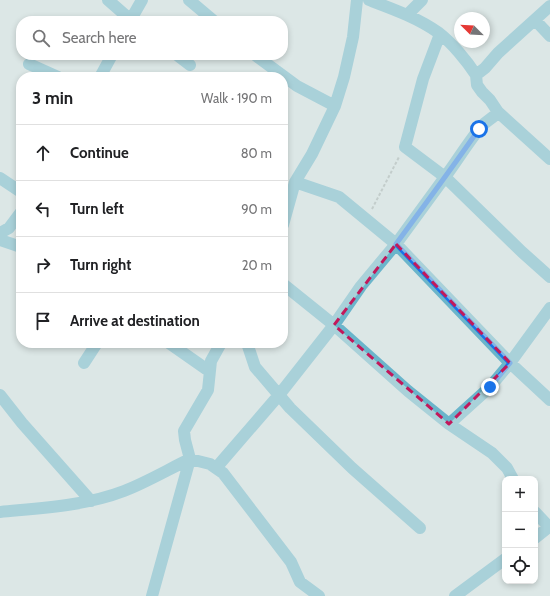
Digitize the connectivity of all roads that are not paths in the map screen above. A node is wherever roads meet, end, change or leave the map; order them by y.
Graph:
1 (108, 0) edge
2 (142, 0) edge
3 (189, 0) edge
4 (357, 0) edge
5 (369, 0) edge
6 (422, 0) edge
7 (550, 6) edge
8 (407, 15) junction
9 (126, 16) edge
10 (134, 16) edge
11 (208, 16) edge
12 (535, 20) junction
13 (440, 34) junction
14 (550, 36) edge
15 (109, 60) edge
16 (184, 60) edge
17 (262, 60) edge
18 (30, 64) dead end
19 (190, 65) dead end
20 (47, 72) edge
21 (103, 72) edge
22 (279, 72) edge
23 (476, 75) junction
24 (288, 79) edge
25 (335, 106) junction
26 (498, 112) junction
27 (550, 159) edge
28 (445, 177) junction
29 (0, 178) edge
30 (295, 182) junction
31 (16, 189) edge
32 (288, 192) edge
33 (16, 219) edge
34 (0, 234) edge
35 (0, 240) edge
36 (396, 244) junction
37 (16, 245) edge
38 (550, 277) edge
39 (288, 288) edge
40 (550, 308) edge
41 (334, 325) junction
42 (94, 348) edge
43 (177, 348) edge
44 (218, 348) edge
45 (249, 348) edge
46 (84, 363) dead end
47 (510, 363) junction
48 (209, 371) junction
49 (0, 395) edge
50 (278, 395) junction
51 (550, 400) edge
52 (449, 424) junction
53 (190, 459) junction
54 (216, 468) junction
55 (511, 476) edge
56 (91, 501) junction
57 (0, 512) edge
58 (538, 515) edge
59 (420, 528) dead end
60 (538, 536) edge
61 (502, 561) edge
62 (152, 596) edge
63 (319, 596) edge
64 (455, 596) edge

1 - 9 street
2 - 10 street
3 - 11 street
4 - 25 street
5 - 8 street
6 - 8 street
7 - 12 street
8 - 13 street
12 - 14 street
12 - 23 street
13 - 23 street
13 - 28 street
15 - 21 street
16 - 19 street
17 - 22 street
18 - 20 street
23 - 26 street
24 - 25 street
25 - 30 street
26 - 27 street
26 - 28 street
28 - 36 street
28 - 38 street
29 - 31 street
30 - 32 street
30 - 36 street
33 - 34 street
35 - 37 street
36 - 41 street
36 - 47 street
39 - 41 street
40 - 47 street
41 - 50 street
41 - 52 street
42 - 46 street
43 - 48 street
44 - 48 street
45 - 50 street
47 - 51 street
47 - 52 street
48 - 53 street
49 - 56 street
50 - 54 street
50 - 59 street
52 - 55 street
53 - 54 street
53 - 56 street
53 - 62 street
54 - 63 street
56 - 57 street
58 - 60 street
61 - 64 street

